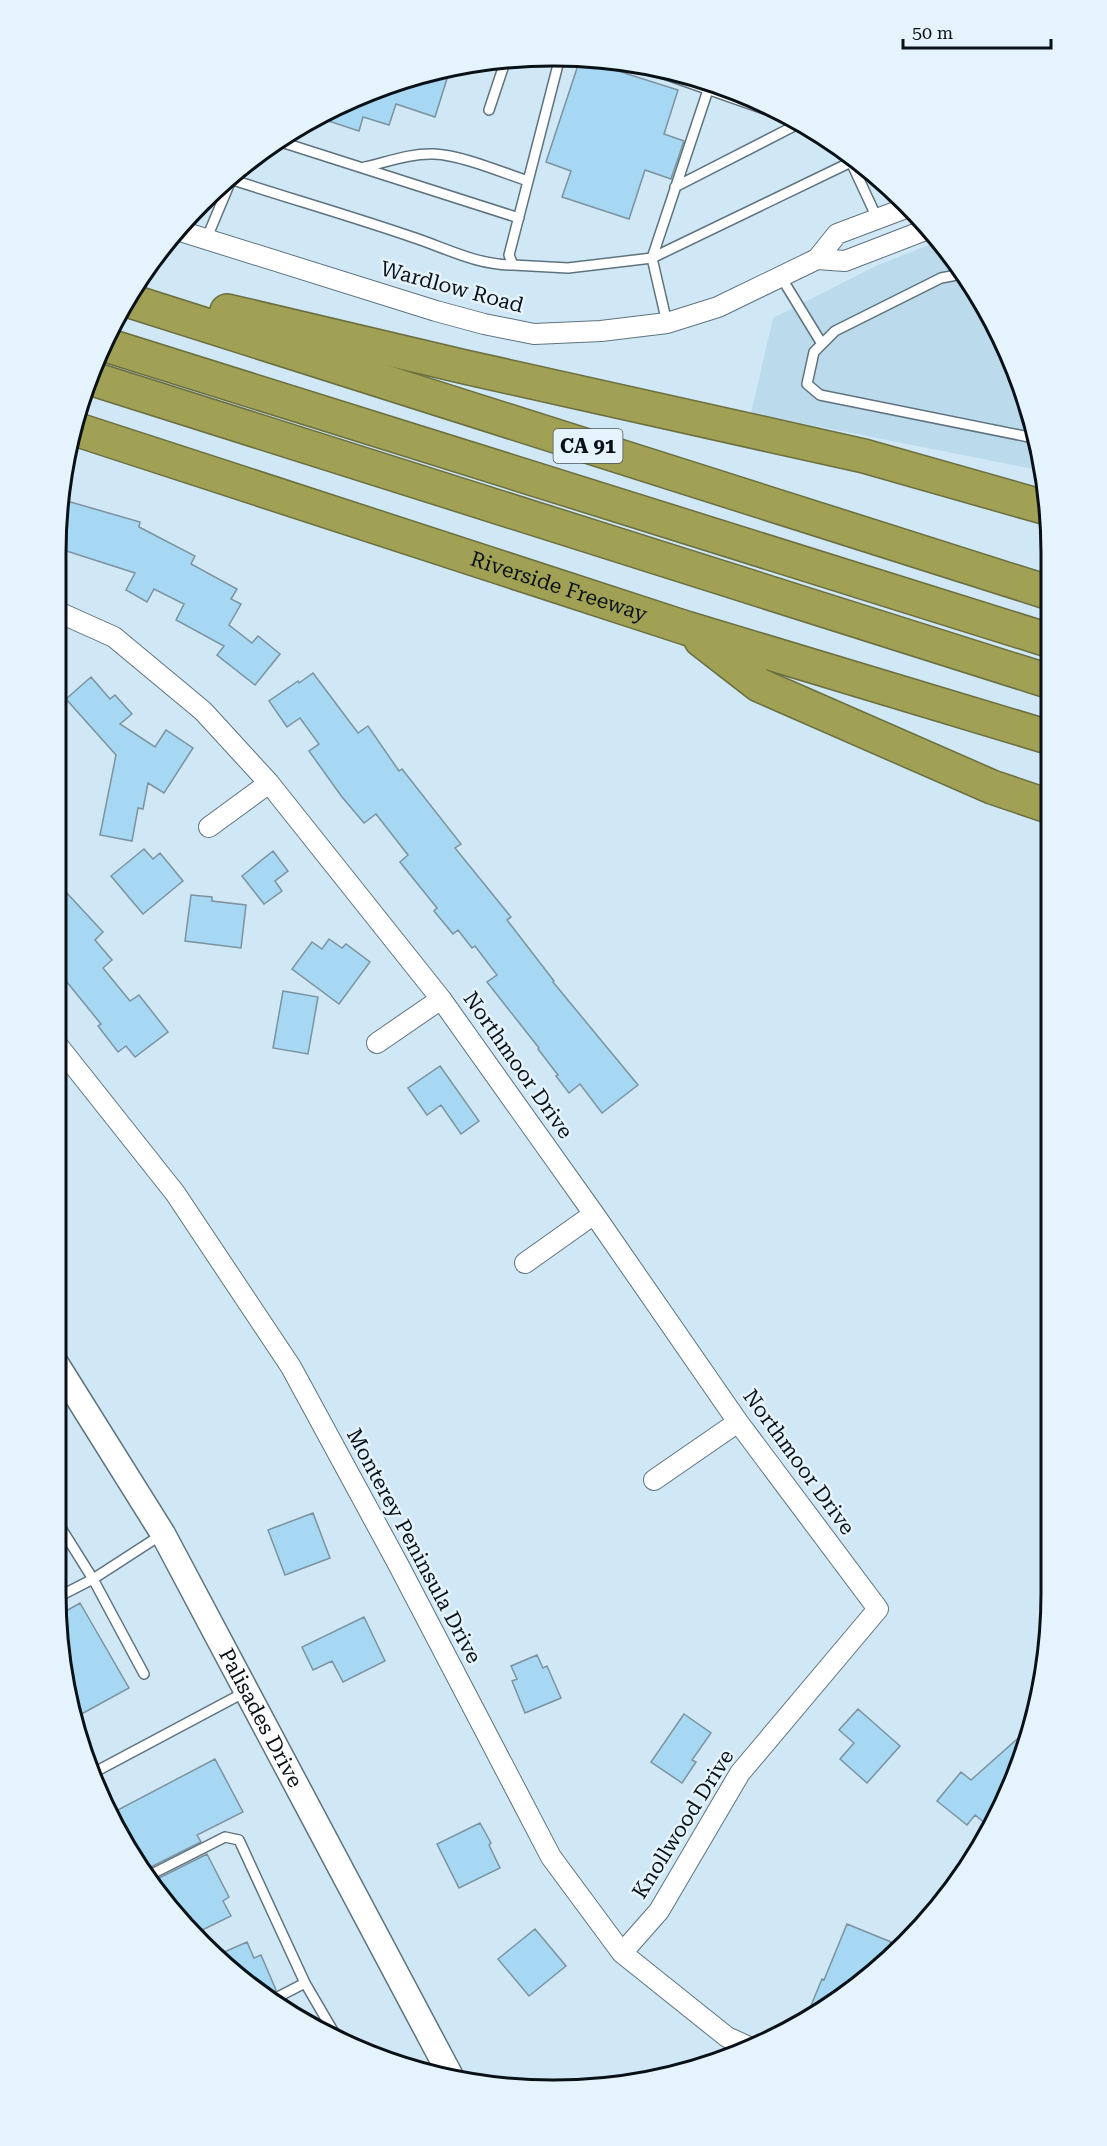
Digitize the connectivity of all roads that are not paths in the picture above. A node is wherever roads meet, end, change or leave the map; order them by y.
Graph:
1 (558, 66) edge
2 (503, 69) edge
3 (708, 91) edge
4 (489, 110) dead end
5 (791, 128) edge
6 (289, 144) edge
7 (842, 161) edge
8 (362, 168) junction
9 (856, 172) edge
10 (241, 180) edge
11 (528, 181) junction
12 (675, 187) junction
13 (224, 195) edge
14 (899, 210) edge
15 (519, 218) junction
16 (877, 218) junction
17 (186, 233) edge
18 (921, 233) edge
19 (206, 240) junction
20 (652, 258) junction
21 (817, 259) junction
22 (513, 265) junction
23 (954, 276) edge
24 (781, 277) junction
25 (143, 291) edge
26 (136, 302) edge
27 (667, 323) junction
28 (822, 344) junction
29 (112, 347) edge
30 (98, 381) edge
31 (82, 431) edge
32 (1026, 436) edge
33 (1038, 506) edge
34 (1041, 590) edge
35 (66, 615) edge
36 (686, 628) junction
37 (1041, 638) edge
38 (1041, 679) edge
39 (1041, 735) edge
40 (269, 783) junction
41 (1041, 804) edge
42 (209, 827) dead end
43 (441, 999) junction
44 (377, 1042) dead end
45 (66, 1056) edge
46 (594, 1214) junction
47 (525, 1263) dead end
48 (66, 1379) edge
49 (738, 1422) junction
50 (654, 1480) dead end
51 (163, 1534) junction
52 (66, 1536) edge
53 (93, 1579) junction
54 (66, 1593) edge
55 (878, 1609) joint
56 (144, 1674) dead end
57 (248, 1690) junction
58 (100, 1770) edge
59 (155, 1872) edge
60 (622, 1953) junction
61 (305, 1983) junction
62 (280, 1996) edge
63 (330, 2026) edge
64 (740, 2043) edge
65 (447, 2068) edge

1 - 11 lane
2 - 4 lane
3 - 12 lane
5 - 12 lane
6 - 8 lane
7 - 20 lane
8 - 11 lane
8 - 15 lane
9 - 16 lane
10 - 22 lane
11 - 15 lane
12 - 20 lane
13 - 19 lane
14 - 16 street, Wardlow Road
15 - 22 lane
16 - 21 street, Wardlow Road
17 - 19 street, Wardlow Road
18 - 21 street, Wardlow Road
19 - 27 street, Wardlow Road
20 - 22 lane
20 - 27 lane
21 - 24 street, Wardlow Road
23 - 28 lane
24 - 27 street, Wardlow Road
24 - 28 lane
25 - 33 highway
26 - 34 highway, CA 91
28 - 32 lane
29 - 37 highway
30 - 38 highway
31 - 36 highway, Riverside Freeway
35 - 40 street, Northmoor Drive
36 - 39 highway, Riverside Freeway
36 - 41 highway
40 - 42 street
40 - 43 street, Northmoor Drive
43 - 44 street
43 - 46 street, Northmoor Drive
45 - 60 street, Monterey Peninsula Drive
46 - 47 street
46 - 49 street, Northmoor Drive
48 - 51 street, Palisades Drive
49 - 50 street
49 - 55 street, Northmoor Drive
51 - 53 lane
51 - 57 street, Palisades Drive
52 - 53 lane
53 - 54 lane
53 - 56 lane
55 - 60 street, Knollwood Drive
57 - 58 lane
57 - 65 street, Palisades Drive
59 - 61 lane
60 - 64 street, Monterey Peninsula Drive
61 - 62 lane
61 - 63 lane

